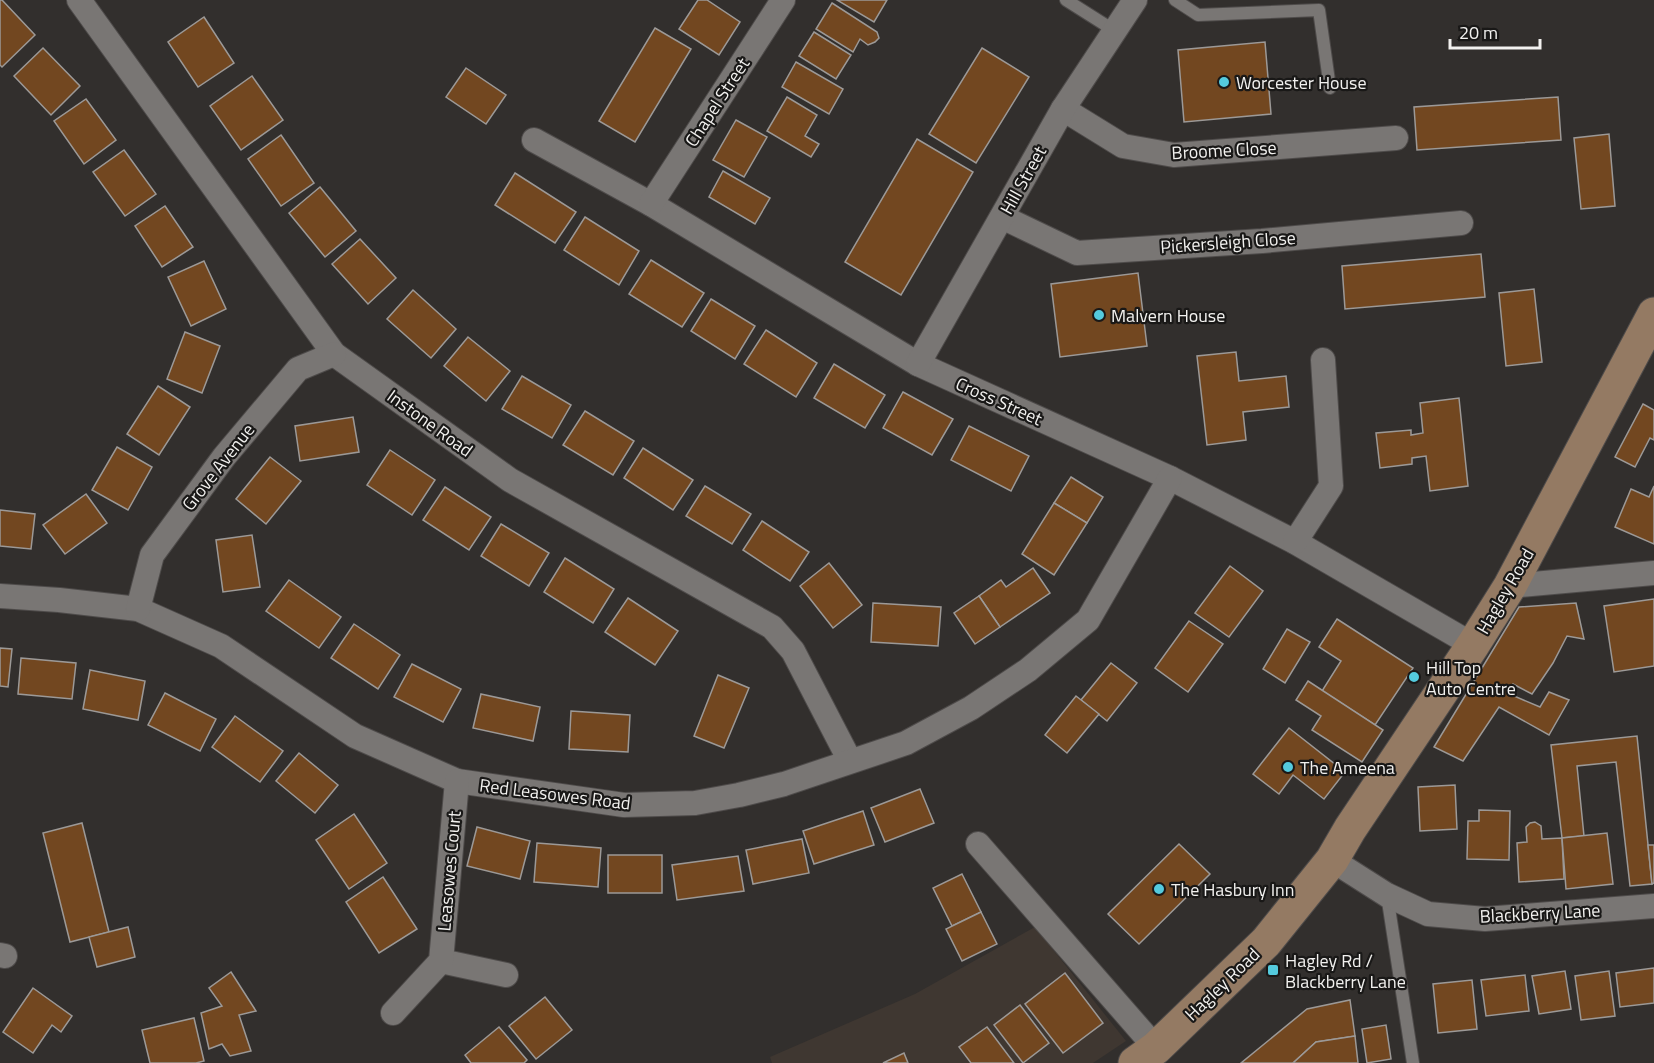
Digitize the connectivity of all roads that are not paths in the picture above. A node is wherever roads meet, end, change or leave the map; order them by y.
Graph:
1 (79, 0) edge
2 (783, 0) edge
3 (1066, 0) edge
4 (1135, 0) edge
5 (1175, 0) edge
6 (1115, 31) junction
7 (1330, 88) dead end
8 (1063, 109) junction
9 (1396, 138) dead end
10 (534, 140) dead end
11 (651, 204) junction
12 (1002, 217) junction
13 (1461, 223) dead end
14 (1654, 314) edge
15 (334, 354) junction
16 (1323, 360) dead end
17 (918, 364) junction
18 (1170, 478) junction
19 (1295, 542) junction
20 (1654, 573) edge
21 (1510, 586) junction
22 (0, 596) edge
23 (138, 609) junction
24 (1473, 645) junction
25 (850, 761) junction
26 (457, 781) junction
27 (978, 844) dead end
28 (1332, 860) junction
29 (1387, 895) junction
30 (1654, 906) edge
31 (441, 961) junction
32 (506, 975) dead end
33 (393, 1013) dead end
34 (1146, 1055) edge
35 (1413, 1063) edge

1 - 15 street, Instone Road
2 - 11 street, Chapel Street
3 - 6 lane
4 - 6 street, Hill Street
5 - 7 lane
6 - 8 street, Hill Street
8 - 9 street, Broome Close
8 - 12 street, Hill Street
10 - 11 street, Cross Street
11 - 17 street, Cross Street
12 - 13 street, Pickersleigh Close
12 - 17 street, Hill Street
14 - 21 main road, Hagley Road
15 - 23 street, Grove Avenue
15 - 25 street, Instone Road
16 - 19 street
17 - 18 street, Cross Street
18 - 19 street, Cross Street
18 - 25 street, Red Leasowes Road
19 - 24 street, Cross Street
20 - 21 street
21 - 24 main road, Hagley Road
22 - 23 street, Red Leasowes Road
23 - 26 street, Red Leasowes Road
24 - 28 main road, Hagley Road
25 - 26 street, Red Leasowes Road
26 - 31 street, Leasowes Court
27 - 34 street
28 - 29 street, Blackberry Lane
28 - 34 main road, Hagley Road
29 - 30 street, Blackberry Lane
29 - 35 lane
31 - 32 street
31 - 33 street

